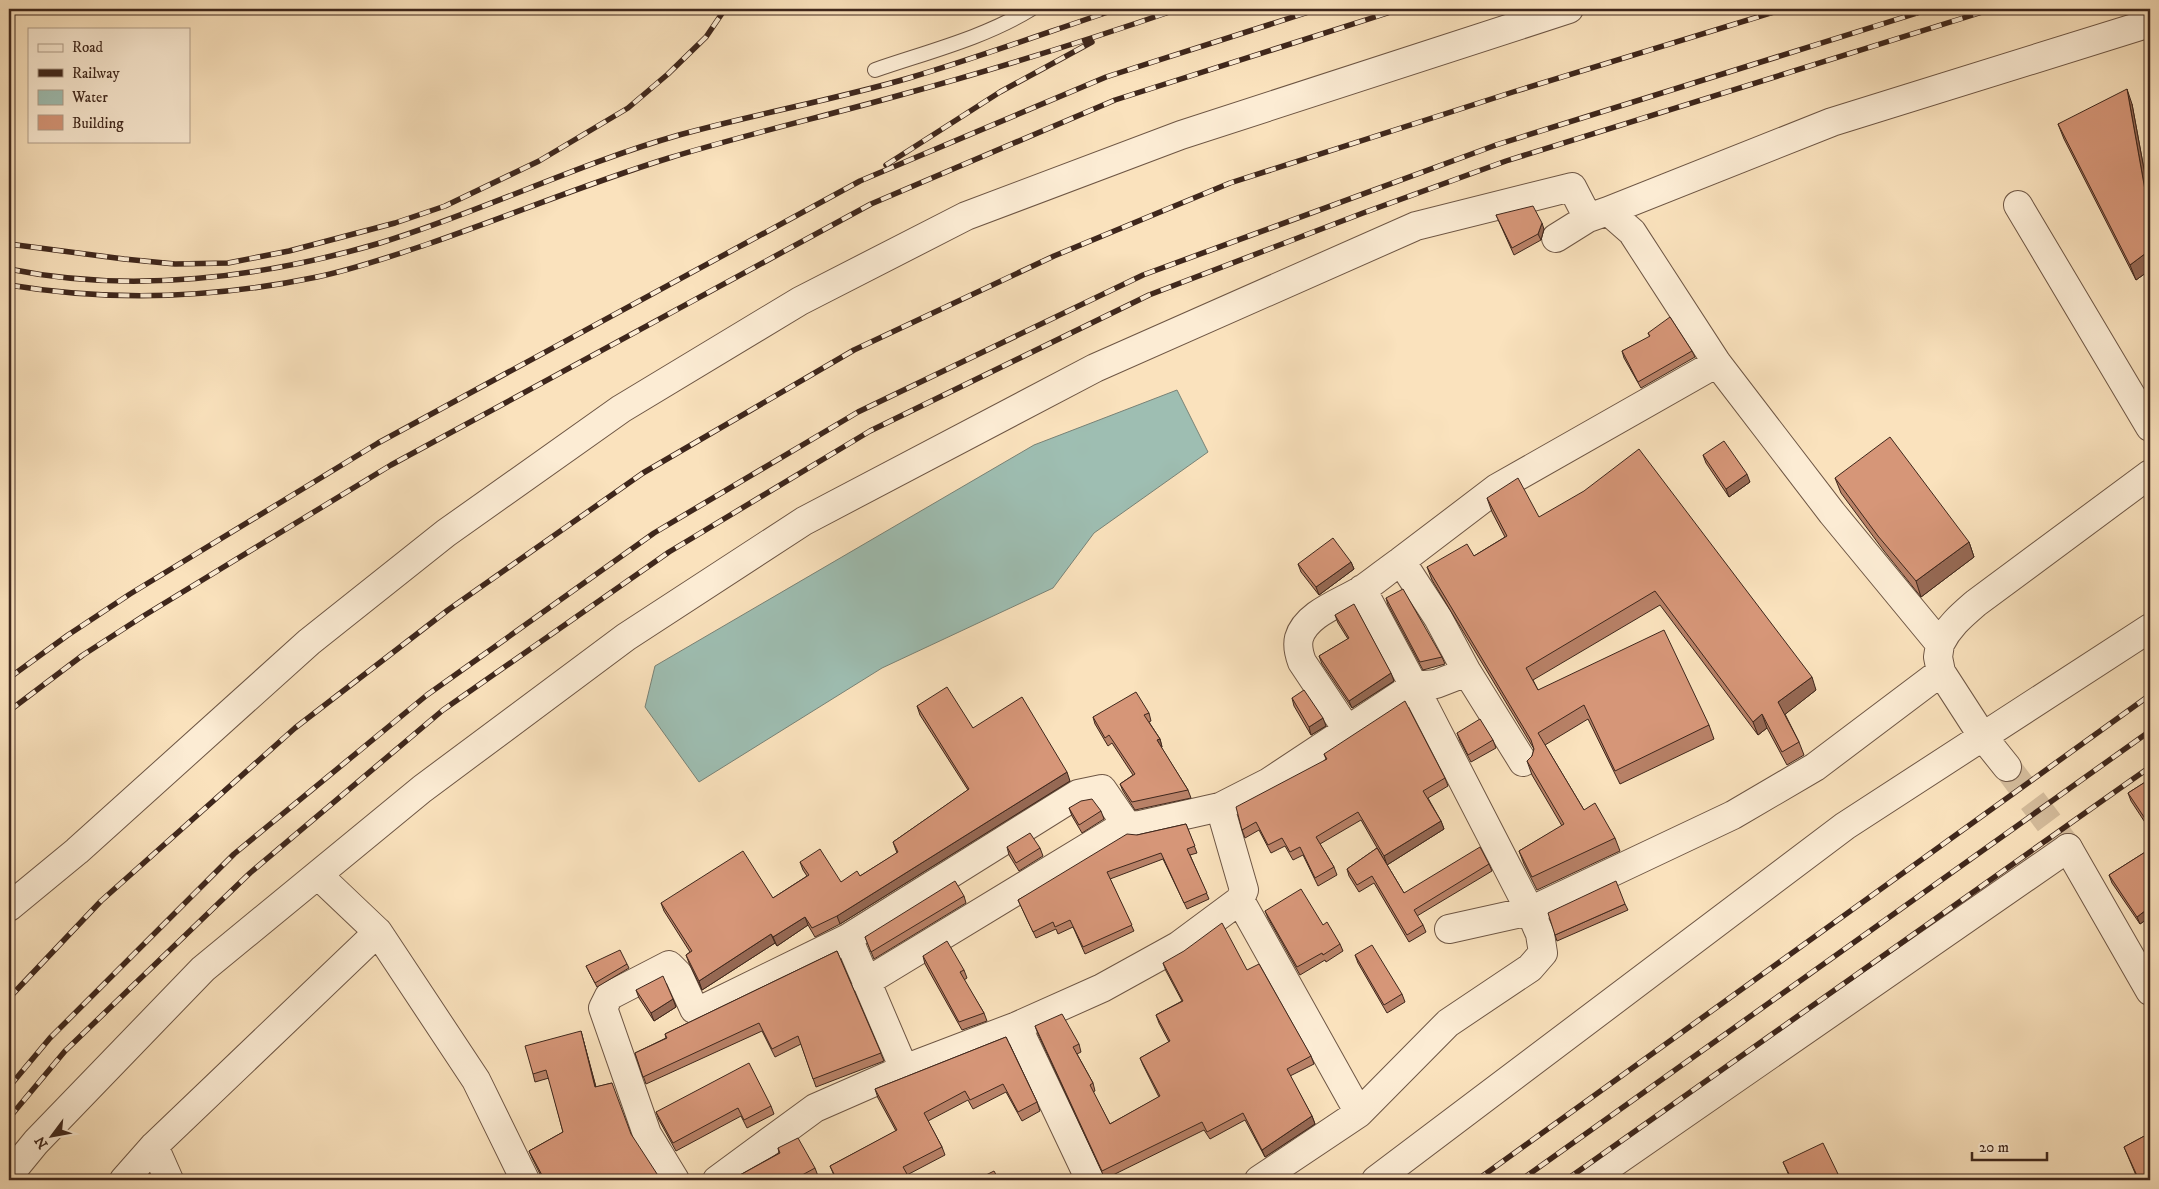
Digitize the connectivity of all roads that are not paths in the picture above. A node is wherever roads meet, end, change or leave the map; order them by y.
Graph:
1 (1031, 9) edge
2 (1569, 9) edge
3 (2150, 23) edge
4 (875, 70) dead end
5 (2018, 205) dead end
6 (1598, 214) junction
7 (1556, 238) dead end
8 (1717, 362) junction
9 (2150, 427) edge
10 (2150, 474) edge
11 (1401, 561) junction
12 (1362, 589) junction
13 (2150, 628) edge
14 (1940, 644) junction
15 (1468, 672) junction
16 (1941, 672) junction
17 (1414, 686) junction
18 (1346, 728) junction
19 (1983, 738) junction
20 (1523, 762) dead end
21 (2006, 767) tunnel mouth
22 (1220, 807) junction
23 (1126, 824) junction
24 (318, 875) junction
25 (1240, 900) junction
26 (9, 907) edge
27 (1530, 911) junction
28 (1448, 929) dead end
29 (378, 932) junction
30 (848, 938) junction
31 (2143, 960) edge
32 (866, 982) junction
33 (2150, 991) edge
34 (1017, 1026) junction
35 (904, 1069) junction
36 (1359, 1113) junction
37 (154, 1146) junction
38 (9, 1175) edge
39 (124, 1180) edge
40 (169, 1180) edge
41 (525, 1180) edge
42 (675, 1180) edge
43 (717, 1180) edge
44 (1090, 1180) edge
45 (1260, 1180) edge
46 (1376, 1180) edge
47 (1589, 1180) edge

1 - 4 lane
2 - 26 street
3 - 6 street
5 - 9 street
6 - 7 street
6 - 8 street
6 - 24 street
8 - 11 street
8 - 14 street
10 - 14 street
11 - 12 street
11 - 15 street
12 - 17 street
12 - 18 street
13 - 19 street
14 - 16 street
15 - 17 street
15 - 20 street
16 - 19 street
16 - 27 street
17 - 18 street
17 - 27 street
18 - 22 street
19 - 21 street
19 - 46 street
22 - 23 street
22 - 25 street
23 - 30 street
23 - 32 street
24 - 29 street
24 - 38 street
25 - 34 street
25 - 36 street
27 - 28 street
27 - 36 street
29 - 37 street
29 - 41 street
30 - 32 street
30 - 42 street
31 - 33 street
31 - 47 street
32 - 35 street
34 - 35 street
34 - 44 street
35 - 43 street
36 - 45 street
37 - 39 street
37 - 40 street

